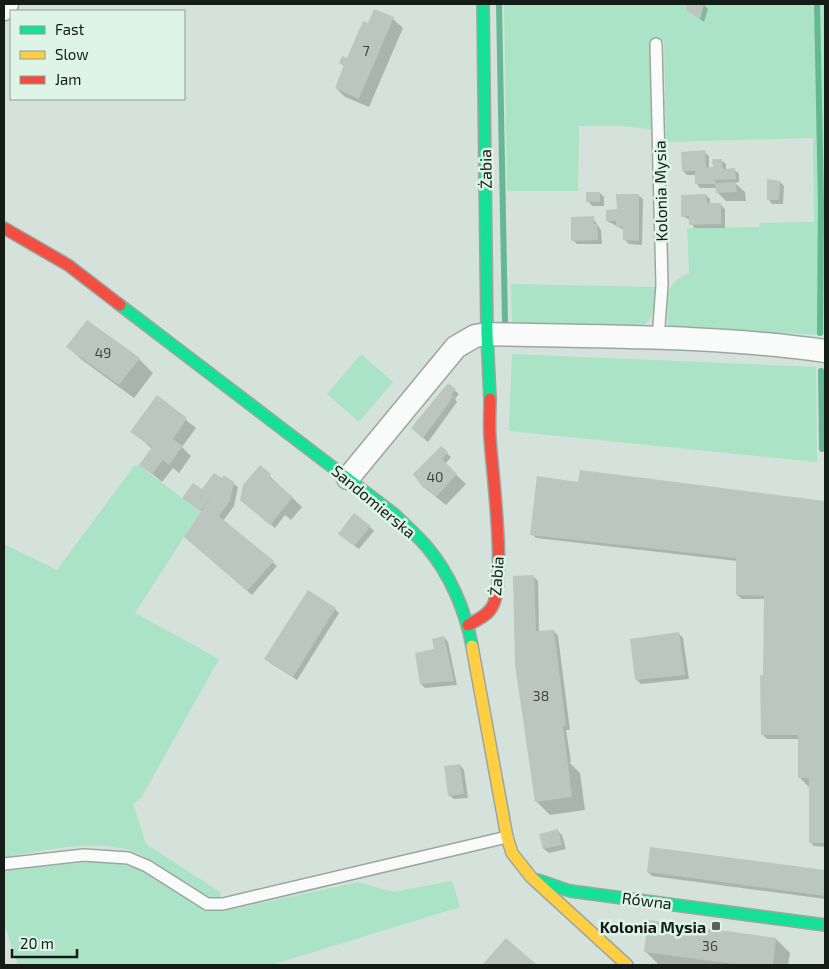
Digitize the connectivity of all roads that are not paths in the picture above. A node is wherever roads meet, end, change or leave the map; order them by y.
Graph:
1 (6, 4) edge
2 (483, 4) edge
3 (4, 9) edge
4 (656, 44) dead end
5 (4, 228) edge
6 (487, 334) junction
7 (658, 339) junction
8 (825, 351) edge
9 (348, 478) junction
10 (468, 625) junction
11 (507, 837) junction
12 (4, 864) edge
13 (531, 877) junction
14 (825, 925) edge
15 (626, 965) edge

1 - 3 street
2 - 6 street, Żabia
4 - 7 lane, Kolonia Mysia
5 - 9 street, Sandomierska
6 - 7 street
6 - 9 street
6 - 10 street, Żabia
7 - 8 street
9 - 10 street, Sandomierska
10 - 11 street, Sandomierska
11 - 12 lane
11 - 13 street, Sandomierska
13 - 14 street, Równa
13 - 15 street, Sandomierska

